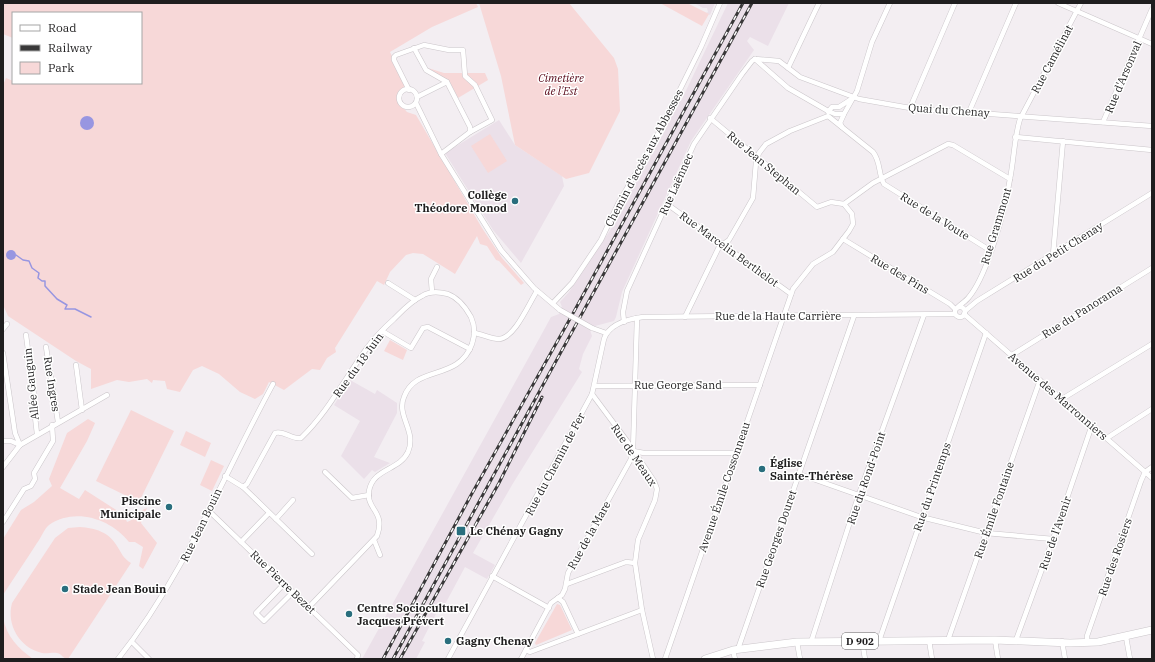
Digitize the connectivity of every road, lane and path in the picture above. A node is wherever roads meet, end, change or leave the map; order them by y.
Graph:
1 (720, 3) edge
2 (819, 3) edge
3 (890, 3) edge
4 (955, 3) edge
5 (1016, 3) edge
6 (1058, 3) edge
7 (1081, 3) edge
8 (1152, 9) edge
9 (1077, 11) junction
10 (1139, 38) junction
11 (1152, 44) edge
12 (414, 48) junction
13 (755, 59) junction
14 (788, 68) junction
15 (447, 82) junction
16 (409, 90) junction
17 (417, 97) junction
18 (854, 97) junction
19 (416, 103) junction
20 (910, 108) junction
21 (828, 111) junction
22 (969, 112) junction
23 (844, 114) junction
24 (1022, 115) junction
25 (826, 117) junction
26 (710, 118) junction
27 (1103, 122) junction
28 (1152, 126) edge
29 (842, 127) junction
30 (470, 132) junction
31 (1015, 137) junction
32 (1063, 142) junction
33 (1152, 150) edge
34 (441, 154) junction
35 (757, 157) junction
36 (881, 179) junction
37 (1010, 179) junction
38 (1152, 193) edge
39 (667, 204) junction
40 (844, 204) junction
41 (843, 239) junction
42 (722, 244) junction
43 (991, 251) junction
44 (1053, 255) junction
45 (437, 267) dead end
46 (1152, 268) edge
47 (388, 283) dead end
48 (537, 291) junction
49 (432, 292) junction
50 (791, 294) junction
51 (970, 296) junction
52 (415, 300) junction
53 (976, 302) junction
54 (552, 303) junction
55 (956, 310) junction
56 (964, 313) junction
57 (924, 315) junction
58 (783, 316) junction
59 (854, 316) junction
60 (685, 317) junction
61 (637, 318) junction
62 (624, 322) junction
63 (7, 324) dead end
64 (3, 329) edge
65 (382, 331) junction
66 (474, 333) junction
67 (606, 333) junction
68 (986, 333) junction
69 (26, 335) dead end
70 (1152, 344) edge
71 (46, 347) dead end
72 (470, 349) junction
73 (3, 353) edge
74 (1012, 355) junction
75 (76, 365) dead end
76 (1040, 380) junction
77 (273, 384) dead end
78 (760, 385) junction
79 (595, 386) junction
80 (635, 386) junction
81 (592, 394) junction
82 (107, 395) dead end
83 (1062, 399) junction
84 (1152, 409) edge
85 (82, 410) junction
86 (58, 422) junction
87 (52, 425) junction
88 (1092, 425) junction
89 (37, 434) junction
90 (1107, 438) junction
91 (3, 441) edge
92 (20, 445) junction
93 (633, 451) junction
94 (736, 453) junction
95 (3, 467) edge
96 (1152, 467) edge
97 (325, 472) dead end
98 (1145, 472) junction
99 (799, 474) junction
100 (225, 476) junction
101 (1152, 478) edge
102 (243, 487) junction
103 (859, 494) junction
104 (369, 495) junction
105 (293, 500) dead end
106 (208, 510) junction
107 (269, 513) junction
108 (921, 517) junction
109 (276, 519) junction
110 (3, 522) edge
111 (986, 533) junction
112 (1054, 539) junction
113 (374, 540) junction
114 (241, 542) junction
115 (312, 554) dead end
116 (380, 555) dead end
117 (634, 563) junction
118 (493, 577) junction
119 (284, 584) junction
120 (567, 584) junction
121 (293, 592) junction
122 (558, 598) junction
123 (309, 607) junction
124 (549, 608) junction
125 (642, 610) junction
126 (1152, 630) edge
127 (578, 634) junction
128 (1126, 637) junction
129 (929, 640) junction
130 (948, 640) junction
131 (995, 640) junction
132 (1016, 640) junction
133 (862, 641) junction
134 (879, 641) junction
135 (1062, 641) junction
136 (1087, 641) junction
137 (132, 642) junction
138 (796, 642) junction
139 (811, 642) junction
140 (736, 649) junction
141 (526, 650) junction
142 (357, 657) edge
143 (118, 659) edge
144 (149, 659) edge
145 (448, 659) edge
146 (521, 659) edge
147 (653, 659) edge
148 (665, 659) edge
149 (705, 659) edge
150 (735, 659) edge
151 (800, 659) edge
152 (865, 659) edge
153 (932, 659) edge
154 (998, 659) edge
155 (1065, 659) edge
156 (1130, 659) edge

1 - 54 street, Chemin d'accès aux Abbesses
2 - 14 street
3 - 18 street
4 - 20 street
5 - 22 street
6 - 9 street
7 - 9 street, Rue Camélinat
8 - 10 street, Rue d'Arsonval
9 - 10 street
9 - 24 street, Rue Camélinat
10 - 11 street
10 - 27 street, Rue d'Arsonval
12 - 15 street
12 - 16 street
12 - 30 street
13 - 14 street, Quai du Chenay
13 - 21 street
13 - 26 street, Rue Laënnec
14 - 18 street, Quai du Chenay
15 - 17 street
15 - 30 street
16 - 17 street
16 - 19 street
17 - 19 street
18 - 20 street, Quai du Chenay
18 - 21 street
18 - 23 street
19 - 34 street
20 - 22 street, Quai du Chenay
21 - 23 street
21 - 25 street
22 - 24 street, Quai du Chenay
23 - 29 street
24 - 27 street, Quai du Chenay
24 - 31 street, Rue Grammont
25 - 29 street
25 - 35 street
26 - 35 street, Rue Jean Stephan
26 - 39 street, Rue Laënnec
27 - 28 street, Quai du Chenay
29 - 36 street
30 - 34 street
31 - 32 street
31 - 37 street, Rue Grammont
32 - 33 street
32 - 44 street
34 - 48 street
35 - 40 street, Rue Jean Stephan
35 - 42 street
36 - 37 street
36 - 40 street
36 - 43 street, Rue de la Voute
37 - 43 street, Rue Grammont
38 - 44 street, Rue du Petit Chenay
39 - 42 street, Rue Marcelin Berthelot
39 - 62 street, Rue Laënnec
40 - 41 street, Avenue Émile Cossonneau
41 - 50 street, Avenue Émile Cossonneau
41 - 55 street, Rue des Pins
42 - 50 street, Rue Marcelin Berthelot
42 - 60 street
43 - 51 street, Rue Grammont
44 - 53 street, Rue du Petit Chenay
45 - 49 street
46 - 74 street, Rue du Panorama
47 - 52 street
48 - 54 street
48 - 66 street
49 - 52 street, Rue du 18 Juin
49 - 66 street
50 - 58 street, Avenue Émile Cossonneau
51 - 53 street
51 - 55 street, Rue Grammont
52 - 65 street, Rue du 18 Juin
53 - 56 street, Rue du Petit Chenay
54 - 67 street, bridge
55 - 56 street, Rue des Pins
55 - 56 street, Rue de la Haute Carrière
55 - 57 street, Rue de la Haute Carrière
56 - 68 street, Avenue des Marronniers
57 - 59 street, Rue de la Haute Carrière
57 - 103 street, Rue du Rond-Point
58 - 59 street, Rue de la Haute Carrière
58 - 60 street, Rue de la Haute Carrière
58 - 78 street, Avenue Émile Cossonneau
59 - 99 street, Rue Georges Douret
60 - 61 street, Rue de la Haute Carrière
61 - 62 street, Rue de la Haute Carrière
61 - 80 street
62 - 67 street, Rue de la Haute Carrière
63 - 64 street
65 - 72 street
65 - 102 street, Rue du 18 Juin
66 - 72 street
67 - 79 street
68 - 74 street, Avenue des Marronniers
68 - 108 street, Rue du Printemps
69 - 89 street, Allée Gauguin
70 - 83 street
71 - 86 street, Rue Ingres
72 - 104 street
73 - 92 street
74 - 76 street, Avenue des Marronniers
75 - 85 street
76 - 83 street, Avenue des Marronniers
76 - 111 street, Rue Émile Fontaine
77 - 100 street, Rue Jean Bouin
78 - 80 street, Rue George Sand
78 - 94 street, Avenue Émile Cossonneau
79 - 80 street, Rue George Sand
79 - 81 street
80 - 93 street
81 - 93 street, Rue de Meaux
81 - 118 street, Rue du Chemin de Fer
82 - 85 street
83 - 88 street, Avenue des Marronniers
84 - 90 street
85 - 86 street
86 - 87 street
87 - 89 street
87 - 110 street
88 - 90 street, Avenue des Marronniers
88 - 112 street, Rue de l'Avenir
89 - 92 street
90 - 98 street, Avenue des Marronniers
91 - 92 street
92 - 95 street
93 - 94 street
93 - 117 street, Rue de Meaux
93 - 120 street, Rue de la Mare
94 - 148 street, Avenue Émile Cossonneau
96 - 98 street
97 - 104 street
98 - 101 street, Avenue des Marronniers
98 - 136 street, Rue des Rosiers
99 - 103 street
99 - 140 street, Rue Georges Douret
100 - 102 street
100 - 106 street, Rue Jean Bouin
102 - 107 street
103 - 108 street
103 - 139 street, Rue du Rond-Point
104 - 113 street
105 - 109 street
106 - 114 street, Rue Pierre Bezet
106 - 137 street, Rue Jean Bouin
107 - 109 street
107 - 114 street
108 - 111 street
108 - 134 street, Rue du Printemps
109 - 115 street
111 - 112 street
111 - 130 street, Rue Émile Fontaine
112 - 132 street, Rue de l'Avenir
113 - 116 street
113 - 123 street
114 - 119 street, Rue Pierre Bezet
117 - 120 street
117 - 125 street, Rue de Meaux
118 - 124 street
118 - 145 street, Rue du Chemin de Fer
119 - 121 street, Rue Pierre Bezet
119 - 121 street
120 - 122 street, Rue de la Mare
121 - 123 street, Rue Pierre Bezet
122 - 124 street, Rue de la Mare
122 - 127 street
123 - 142 street, Rue Pierre Bezet
124 - 141 street, Rue de la Mare
125 - 127 street
125 - 147 street, Rue de Meaux
126 - 128 main road, D 902
127 - 141 street
128 - 136 main road, D 902
128 - 156 street
129 - 130 main road, D 902
129 - 134 main road, D 902
129 - 153 street
130 - 131 main road, D 902
131 - 132 main road, D 902
131 - 154 street
132 - 135 main road, D 902
133 - 134 main road, D 902
133 - 139 main road, D 902
133 - 152 street
135 - 136 main road, D 902
135 - 155 street
137 - 143 street, Rue Jean Bouin
137 - 144 street
138 - 139 main road, D 902
138 - 140 main road, D 902
138 - 151 street
140 - 149 main road, D 902
140 - 150 street
141 - 146 street, Rue de la Mare

